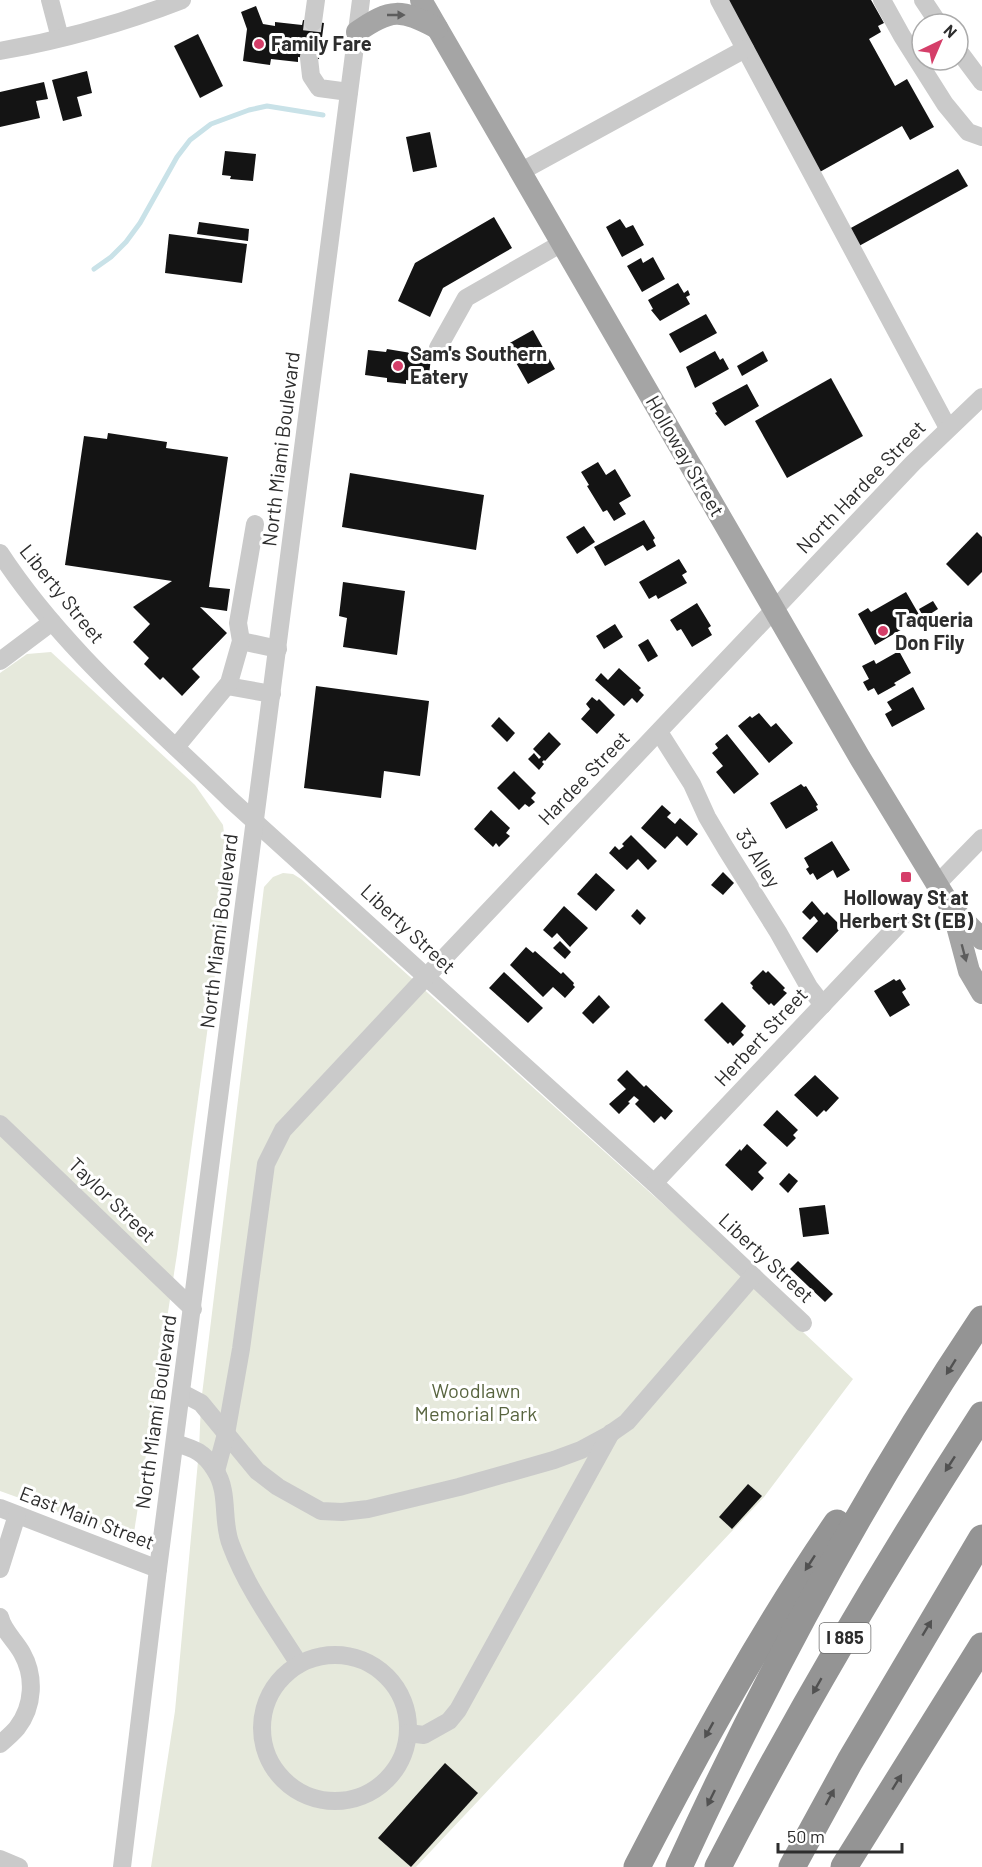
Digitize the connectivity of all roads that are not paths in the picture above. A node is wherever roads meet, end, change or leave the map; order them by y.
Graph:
1 (50, 0) edge
2 (183, 0) edge
3 (316, 0) edge
4 (361, 0) edge
5 (718, 0) edge
6 (882, 0) edge
7 (428, 2) edge
8 (314, 21) tunnel mouth
9 (437, 28) junction
10 (357, 32) junction
11 (60, 38) junction
12 (745, 49) junction
13 (0, 51) edge
14 (309, 58) tunnel mouth
15 (970, 66) edge
16 (982, 82) edge
17 (349, 92) junction
18 (982, 137) edge
19 (520, 172) junction
20 (562, 243) junction
21 (438, 348) dead end
22 (982, 396) edge
23 (948, 428) junction
24 (255, 524) dead end
25 (0, 553) edge
26 (774, 610) junction
27 (52, 622) junction
28 (241, 641) junction
29 (278, 650) junction
30 (0, 661) edge
31 (227, 686) junction
32 (272, 694) junction
33 (660, 732) junction
34 (176, 747) junction
35 (255, 821) junction
36 (982, 838) edge
37 (937, 884) junction
38 (952, 909) junction
39 (901, 922) dead end
40 (982, 939) edge
41 (426, 977) junction
42 (982, 993) edge
43 (823, 1005) junction
44 (0, 1124) edge
45 (654, 1183) junction
46 (753, 1276) junction
47 (193, 1309) junction
48 (982, 1319) edge
49 (803, 1323) dead end
50 (182, 1393) junction
51 (920, 1415) junction
52 (982, 1415) edge
53 (612, 1433) junction
54 (226, 1434) junction
55 (175, 1443) junction
56 (216, 1471) junction
57 (8, 1511) edge
58 (982, 1538) edge
59 (0, 1569) edge
60 (158, 1569) junction
61 (0, 1617) edge
62 (982, 1646) edge
63 (299, 1664) junction
64 (408, 1733) junction
65 (0, 1744) edge
66 (0, 1859) edge
67 (19, 1867) edge
68 (122, 1867) edge
69 (637, 1867) edge
70 (679, 1867) edge
71 (718, 1867) edge
72 (792, 1867) edge
73 (844, 1867) edge

1 - 11 street
2 - 11 street
3 - 8 street
4 - 10 street, North Miami Boulevard
5 - 12 street
6 - 18 street
7 - 9 main road, Holloway Street
10 -> 9 main road
9 - 19 main road, Holloway Street
10 - 17 street, North Miami Boulevard
11 - 13 street
12 - 19 street
12 - 23 street
14 - 17 street
15 - 16 street
17 - 29 street, North Miami Boulevard
19 - 20 main road, Holloway Street
20 - 21 street
20 - 26 main road, Holloway Street
22 - 23 street, North Hardee Street
23 - 26 street, North Hardee Street
24 - 28 street
25 - 27 street, Liberty Street
26 - 33 street, Hardee Street
26 - 37 main road, Holloway Street
27 - 30 street
27 - 34 street, Liberty Street
28 - 29 street
28 - 31 street
29 - 32 street, North Miami Boulevard
31 - 32 street
31 - 34 street
32 - 35 street, North Miami Boulevard
33 - 41 street, Hardee Street
33 - 43 street, 33 Alley
34 - 35 street, Liberty Street
35 - 41 street, Liberty Street
35 - 47 street, North Miami Boulevard
36 - 37 street
37 - 38 main road, Holloway Street
38 - 40 main road, Holloway Street
38 -> 42 main road, Holloway Street
39 - 43 street, Herbert Street
41 - 45 street, Liberty Street
41 - 54 street, Hardee Street
43 - 45 street, Herbert Street
44 - 47 street, Taylor Street
45 - 46 street, Liberty Street
46 - 49 street, Liberty Street
46 - 53 street
47 - 50 street, North Miami Boulevard
48 -> 51 highway
50 - 54 street
50 - 55 street, North Miami Boulevard
51 -> 69 highway
51 -> 70 highway
52 -> 71 highway, I 885
53 - 54 street
53 - 64 street
54 - 56 street, Hardee Street
55 - 56 street
55 - 60 street, North Miami Boulevard
56 - 63 street
57 - 59 street
57 - 60 street, East Main Street
72 -> 58 highway
60 - 68 street, North Miami Boulevard
61 - 65 street
73 -> 62 highway
63 - 64 street
63 - 64 street
66 - 67 street

